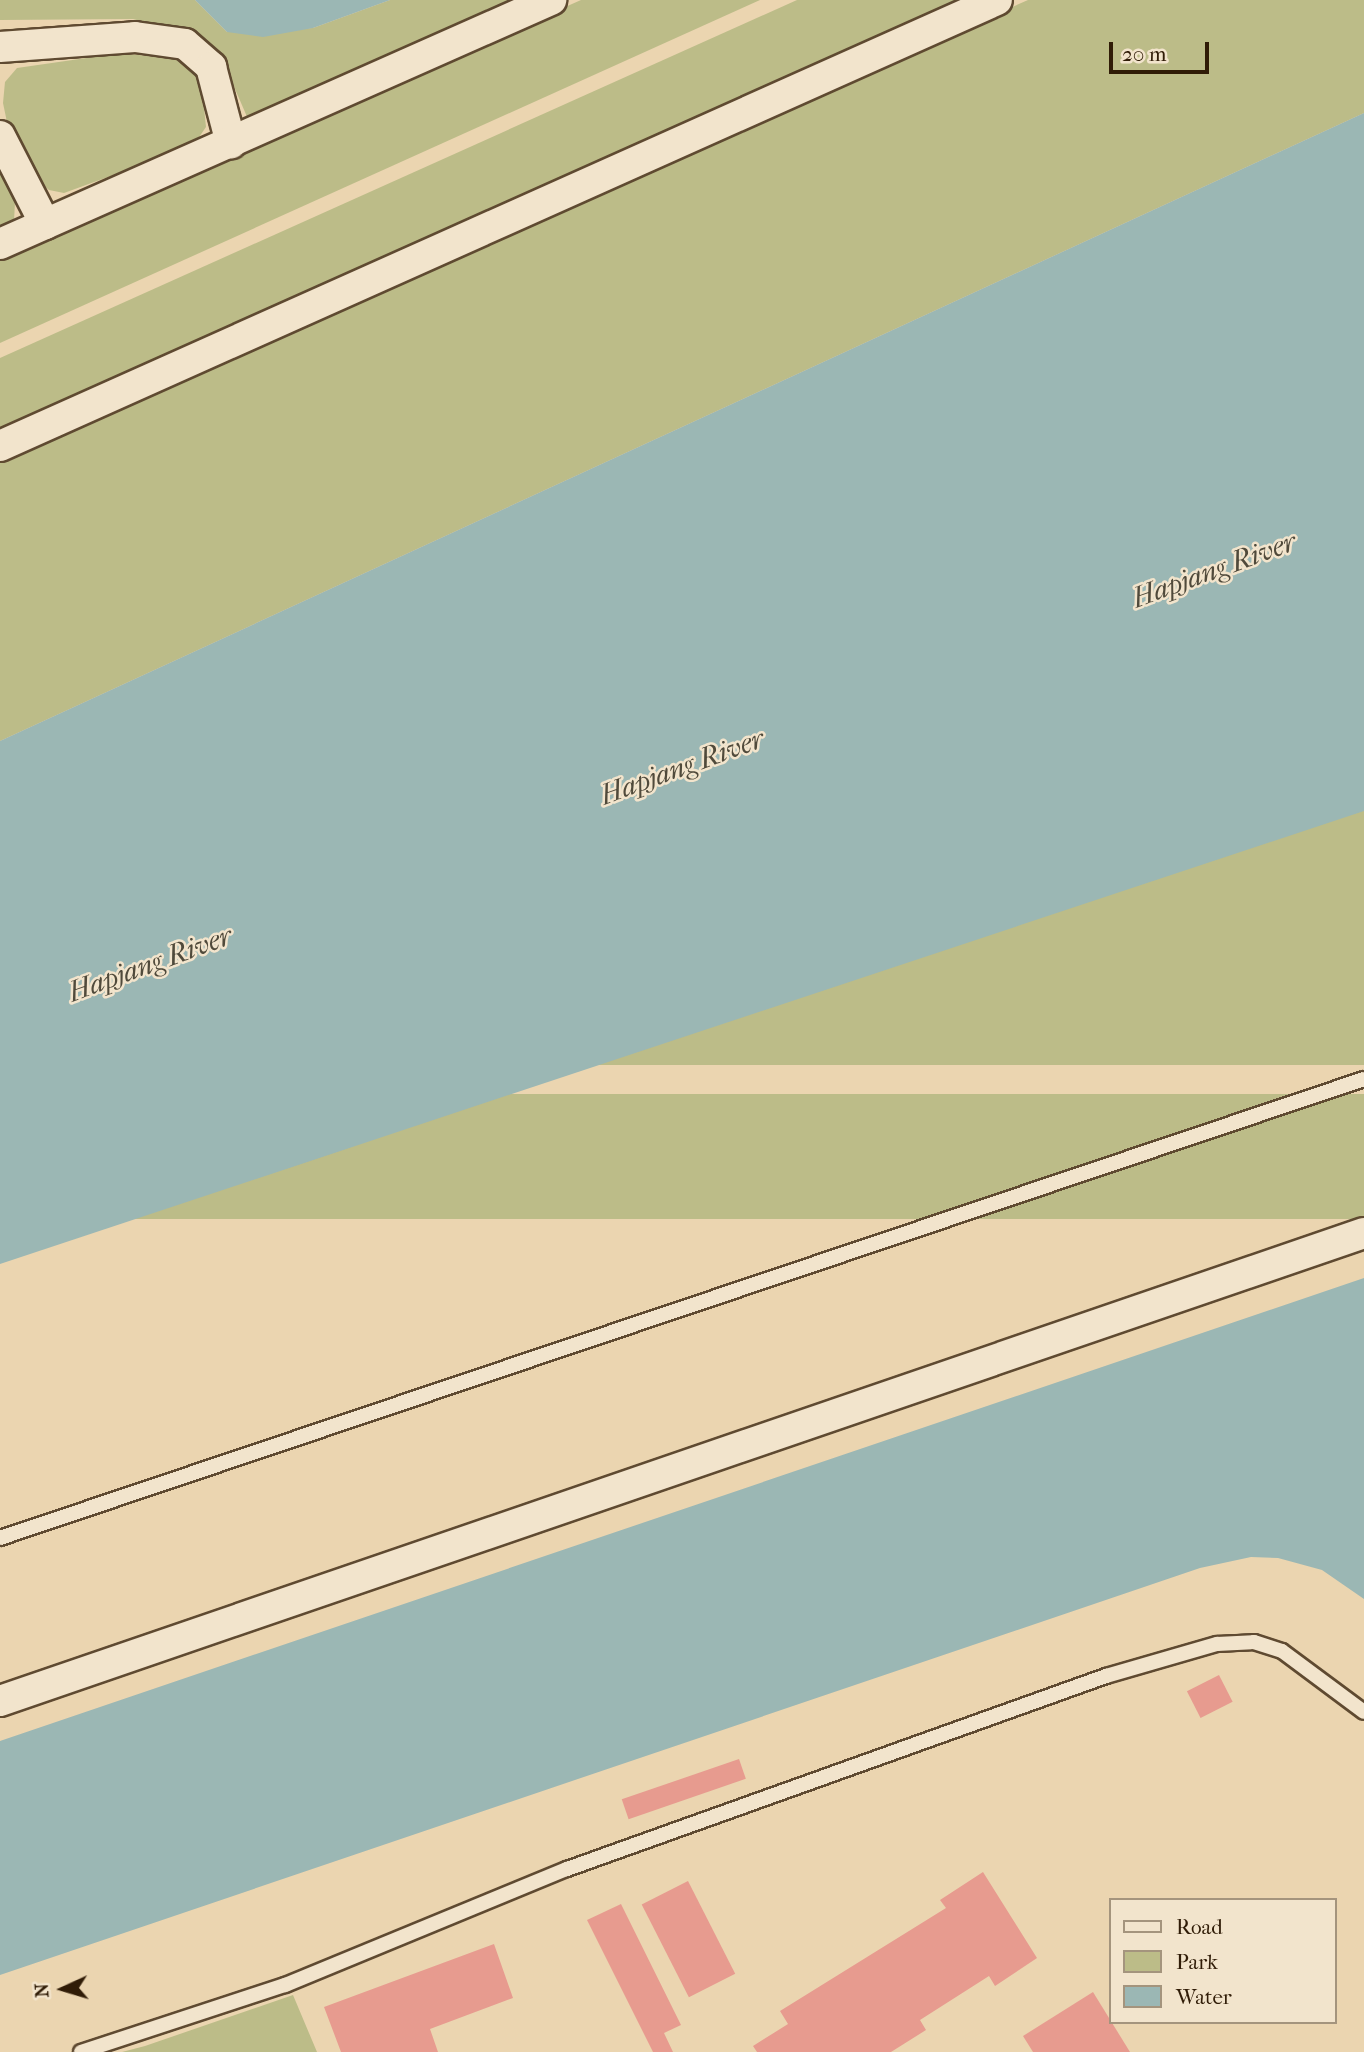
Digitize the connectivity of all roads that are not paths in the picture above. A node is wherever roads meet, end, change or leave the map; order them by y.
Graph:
1 (551, 0) edge
2 (997, 0) edge
3 (0, 47) edge
4 (0, 136) edge
5 (231, 143) junction
6 (46, 224) junction
7 (0, 244) edge
8 (0, 446) edge
9 (1364, 1079) edge
10 (1364, 1233) edge
11 (0, 1538) edge
12 (0, 1701) edge
13 (1364, 1712) edge
14 (81, 2052) edge

1 - 5 street
2 - 8 street
3 - 5 street
4 - 6 street
5 - 6 street
6 - 7 street
9 - 11 lane
10 - 12 street
13 - 14 lane

